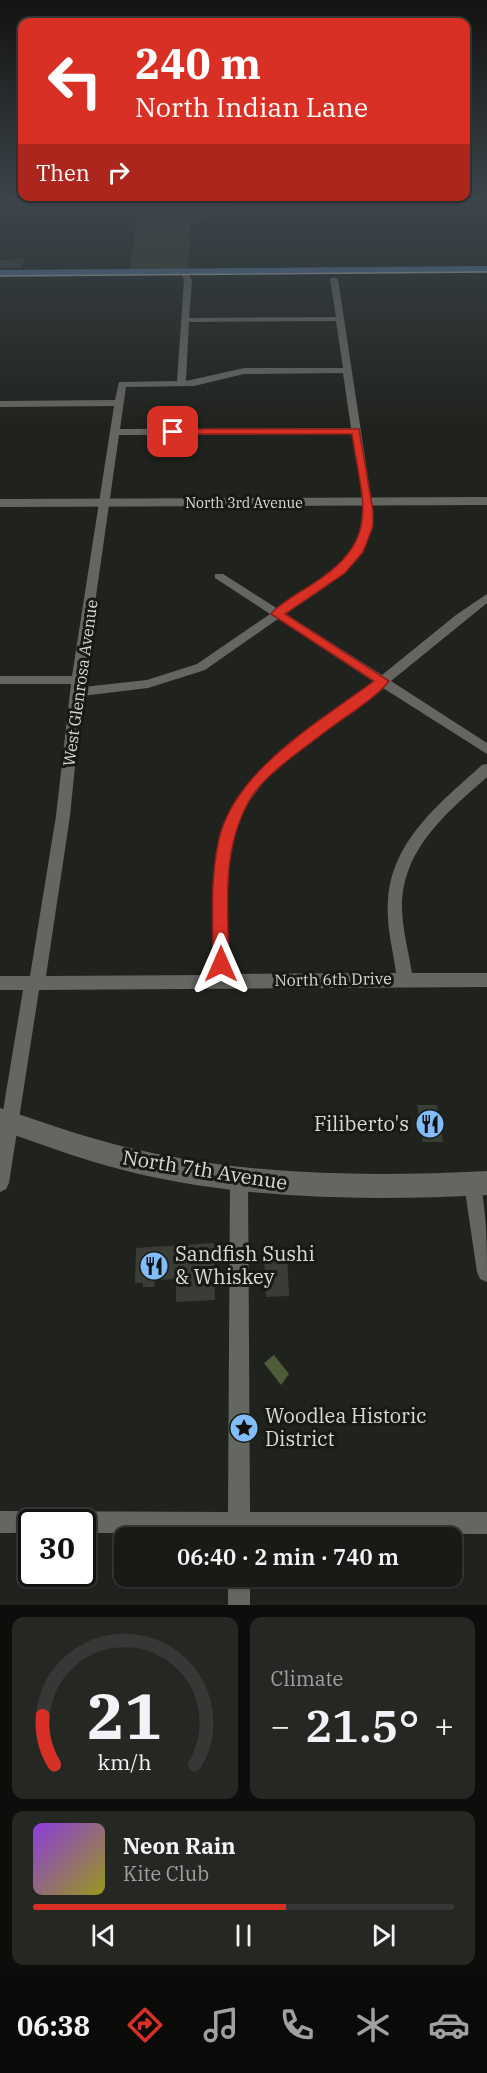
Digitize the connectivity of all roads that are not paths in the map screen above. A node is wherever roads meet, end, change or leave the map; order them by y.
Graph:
1 (186, 276) edge
2 (153, 277) edge
3 (230, 277) edge
4 (487, 278) edge
5 (334, 279) junction
6 (0, 281) edge
7 (339, 319) junction
8 (185, 320) junction
9 (347, 370) junction
10 (181, 384) junction
11 (119, 403) junction
12 (2, 404) edge
13 (0, 414) edge
14 (356, 431) junction
15 (116, 432) junction
16 (487, 501) edge
17 (367, 502) junction
18 (0, 503) edge
19 (105, 503) junction
20 (219, 576) dead end
21 (487, 598) edge
22 (277, 614) junction
23 (0, 680) edge
24 (382, 681) junction
25 (77, 686) junction
26 (487, 748) edge
27 (487, 769) edge
28 (405, 978) junction
29 (487, 980) edge
30 (220, 981) junction
31 (0, 982) edge
32 (35, 982) junction
33 (5, 1120) edge
34 (239, 1180) junction
35 (0, 1183) edge
36 (480, 1184) edge
37 (487, 1272) edge
38 (0, 1522) edge
39 (487, 1523) edge
40 (149, 1527) edge
41 (239, 1527) edge
42 (345, 1527) edge
43 (239, 1587) edge
44 (239, 1605) edge

1 - 8 street
2 - 6 main road
3 - 5 main road
4 - 5 main road
5 - 7 street
7 - 8 street
7 - 9 street
8 - 10 street
9 - 10 street
9 - 14 street
10 - 11 street, West Glenrosa Avenue
11 - 12 street
11 - 15 street, West Glenrosa Avenue
12 - 13 street
14 - 15 street
14 - 17 street
15 - 19 street, West Glenrosa Avenue
16 - 17 street, North 3rd Avenue
17 - 19 street, North 3rd Avenue
17 - 22 street
18 - 19 street, North 3rd Avenue
19 - 25 street, West Glenrosa Avenue
20 - 22 street
21 - 24 street
22 - 24 street
22 - 25 street
23 - 25 street
24 - 26 street
24 - 30 street
25 - 32 street, West Glenrosa Avenue
27 - 28 street
28 - 29 street, North 6th Drive
28 - 30 street, North 6th Drive
30 - 32 street, North 6th Drive
31 - 32 street, North 6th Drive
32 - 33 street, West Glenrosa Avenue
33 - 34 street, North 7th Avenue
33 - 35 street, West Glenrosa Avenue
34 - 36 street, North 7th Avenue
34 - 41 street
36 - 37 street
38 - 40 street
39 - 42 street
43 - 44 street

